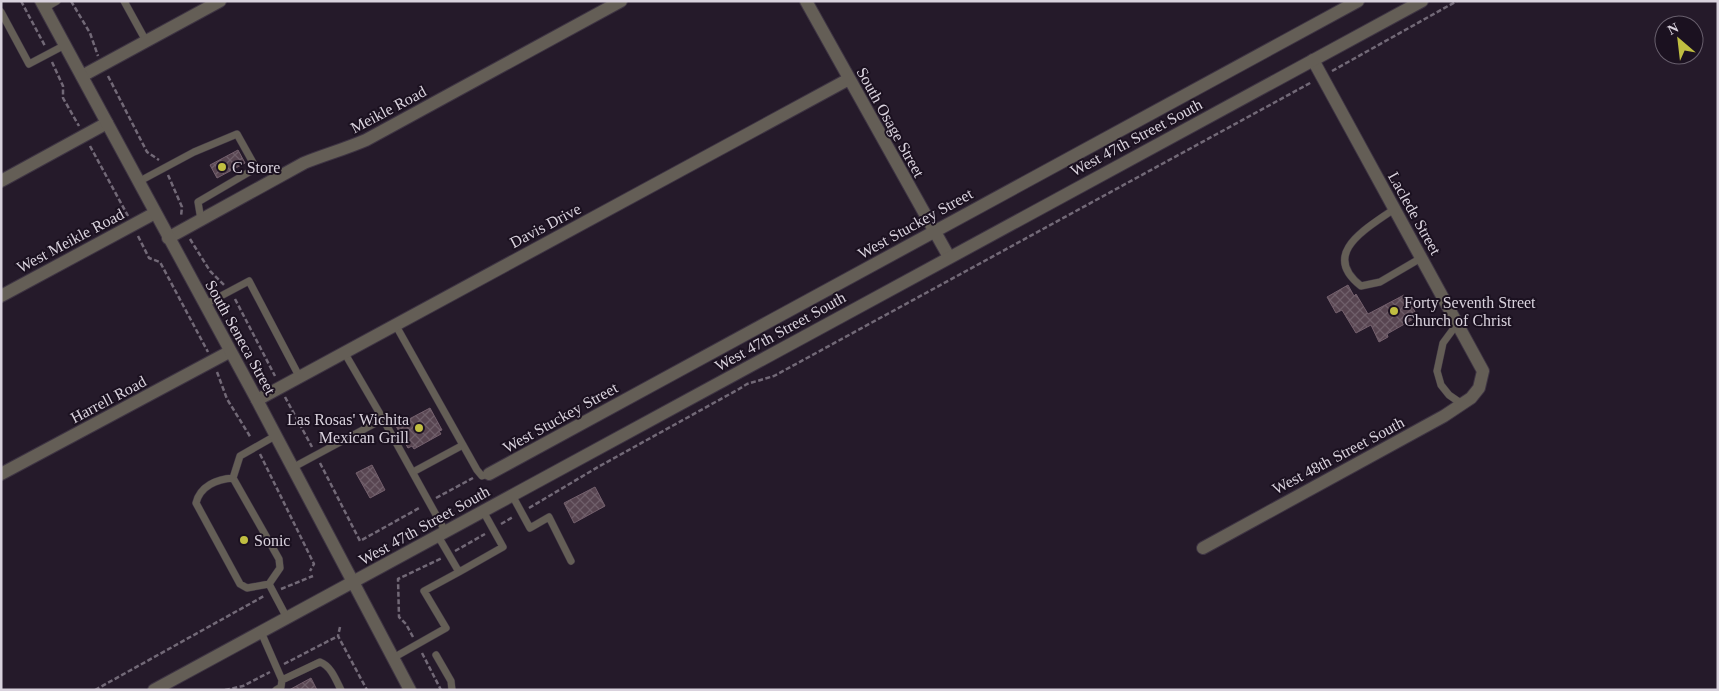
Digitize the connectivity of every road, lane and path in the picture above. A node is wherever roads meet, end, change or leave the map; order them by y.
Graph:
1 (21, 1) edge
2 (57, 1) edge
3 (71, 1) edge
4 (124, 1) edge
5 (220, 1) edge
6 (621, 1) edge
7 (806, 1) edge
8 (1358, 1) edge
9 (1458, 1) edge
10 (1414, 3) edge
11 (43, 4) edge
12 (1, 12) edge
13 (146, 41) junction
14 (64, 45) junction
15 (48, 54) junction
16 (1313, 60) junction
17 (102, 65) junction
18 (82, 76) junction
19 (1322, 76) junction
20 (848, 79) junction
21 (107, 123) junction
22 (84, 136) junction
23 (164, 168) junction
24 (1, 181) edge
25 (138, 182) junction
26 (1394, 209) junction
27 (155, 213) junction
28 (201, 220) junction
29 (132, 225) junction
30 (184, 229) junction
31 (934, 231) junction
32 (168, 238) junction
33 (949, 257) junction
34 (1421, 258) junction
35 (230, 291) junction
36 (1, 296) edge
37 (204, 305) junction
38 (395, 324) junction
39 (1457, 324) junction
40 (230, 352) junction
41 (344, 352) junction
42 (212, 361) junction
43 (299, 376) junction
44 (1480, 383) joint
45 (280, 387) junction
46 (256, 400) junction
47 (1462, 404) junction
48 (382, 419) junction
49 (276, 436) junction
50 (463, 445) junction
51 (256, 447) junction
52 (316, 455) junction
53 (292, 468) junction
54 (413, 472) junction
55 (1, 474) edge
56 (489, 474) joint
57 (233, 478) junction
58 (472, 478) dead end
59 (512, 495) junction
60 (429, 502) junction
61 (483, 511) junction
62 (521, 512) junction
63 (493, 529) junction
64 (442, 533) junction
65 (1203, 548) dead end
66 (449, 554) junction
67 (572, 560) dead end
68 (310, 571) dead end
69 (459, 572) junction
70 (313, 576) dead end
71 (354, 582) junction
72 (269, 584) junction
73 (274, 592) junction
74 (287, 618) junction
75 (340, 627) dead end
76 (260, 632) junction
77 (417, 644) junction
78 (436, 655) dead end
79 (394, 658) junction
80 (280, 687) edge
81 (163, 688) edge
82 (95, 690) edge
83 (341, 690) edge
84 (367, 690) edge
85 (410, 690) edge
86 (441, 690) edge
87 (452, 690) edge

1 - 15 path
2 - 11 lane
3 - 17 path
4 - 13 lane
5 - 13 street
6 - 28 street, Meikle Road
7 - 20 street, South Osage Street
8 - 31 street, West Stuckey Street
9 - 19 path
10 - 16 street, West 47th Street South
11 - 14 street, South Seneca Street
12 - 15 lane
13 - 17 street
14 - 15 lane
14 - 18 street, South Seneca Street
15 - 22 path
16 - 19 street, Laclede Street
16 - 33 street, West 47th Street South
17 - 18 street
17 - 23 path
18 - 21 street, South Seneca Street
19 - 26 street, Laclede Street
19 - 62 path
20 - 31 street, South Osage Street
20 - 38 street, Davis Drive
21 - 22 street
21 - 25 street, South Seneca Street
22 - 24 street
22 - 29 path
23 - 25 lane
23 - 28 lane
23 - 30 path
25 - 27 street, South Seneca Street
26 - 34 street, Laclede Street
26 - 34 lane
27 - 29 street, West Meikle Road
27 - 32 street, South Seneca Street
28 - 30 street, Meikle Road
29 - 36 street, West Meikle Road
29 - 42 path
30 - 32 street, Meikle Road
30 - 35 path
31 - 33 street, South Osage Street
31 - 56 street, West Stuckey Street
32 - 37 street, South Seneca Street
33 - 59 street, West 47th Street South
34 - 39 street, Laclede Street
35 - 37 lane
35 - 43 lane
35 - 45 path
37 - 40 street, South Seneca Street
38 - 41 street, Davis Drive
38 - 50 lane
39 - 44 street, Laclede Street
39 - 47 lane
40 - 42 street, Harrell Road
40 - 46 street, South Seneca Street
41 - 43 street, Davis Drive
41 - 48 lane
42 - 51 path
42 - 55 street, Harrell Road
43 - 45 street, Davis Drive
44 - 47 street, West 48th Street South
45 - 46 street, Davis Drive
45 - 52 path
46 - 49 street, South Seneca Street
47 - 65 street, West 48th Street South
48 - 52 lane
48 - 54 lane
49 - 51 lane
49 - 53 street, South Seneca Street
50 - 54 lane
50 - 56 lane
51 - 57 lane
51 - 68 path
52 - 53 lane
52 - 60 path
53 - 71 street, South Seneca Street
54 - 60 lane
57 - 72 lane
57 - 72 lane
58 - 60 path
59 - 61 street, West 47th Street South
59 - 62 lane
60 - 64 lane
61 - 63 lane
61 - 64 street, West 47th Street South
62 - 63 path
62 - 67 lane
63 - 66 path
63 - 69 lane
64 - 66 lane
64 - 71 street, West 47th Street South
66 - 69 lane
66 - 77 path
69 - 77 lane
70 - 73 path
71 - 74 street, West 47th Street South
71 - 79 street, South Seneca Street
72 - 73 lane
73 - 74 lane
73 - 82 path
74 - 76 street, West 47th Street South
75 - 84 path
76 - 80 lane
76 - 81 street, West 47th Street South
77 - 79 lane
77 - 86 path
78 - 87 lane
79 - 85 street, South Seneca Street
80 - 83 lane

